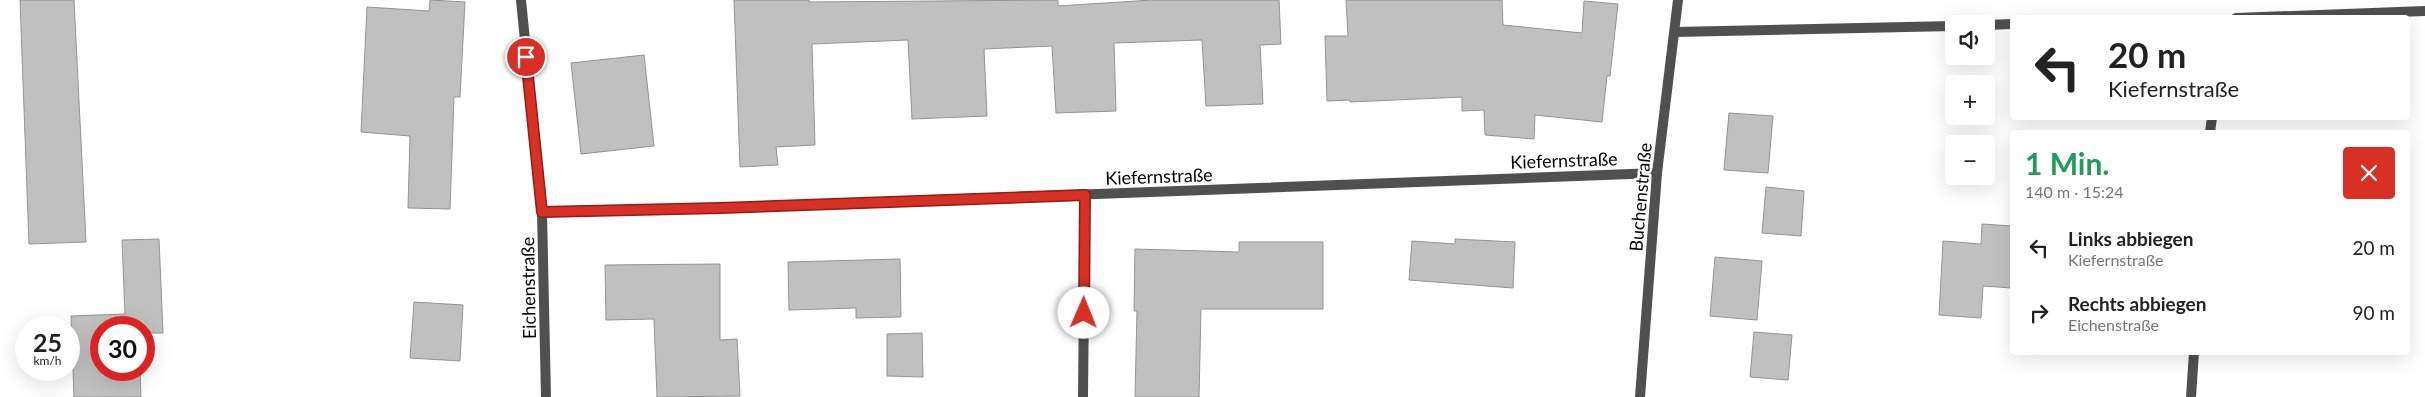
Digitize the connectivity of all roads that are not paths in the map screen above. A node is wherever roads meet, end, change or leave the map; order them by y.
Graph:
1 (521, 0) edge
2 (1678, 0) edge
3 (2425, 11) edge
4 (2317, 15) edge
5 (2010, 24) edge
6 (1995, 25) edge
7 (1945, 26) edge
8 (1675, 32) junction
9 (1657, 173) junction
10 (1085, 195) junction
11 (542, 212) junction
12 (2194, 355) edge
13 (546, 397) edge
14 (1083, 397) edge
15 (1640, 397) edge
16 (2191, 397) edge

1 - 11 street, Eichenstraße
2 - 8 street, Buchenstraße
3 - 4 street
5 - 6 street
7 - 8 street
8 - 9 street, Buchenstraße
9 - 10 street, Kiefernstraße
9 - 15 street, Buchenstraße
10 - 11 street, Kiefernstraße
10 - 14 street
11 - 13 street, Eichenstraße
12 - 16 street

